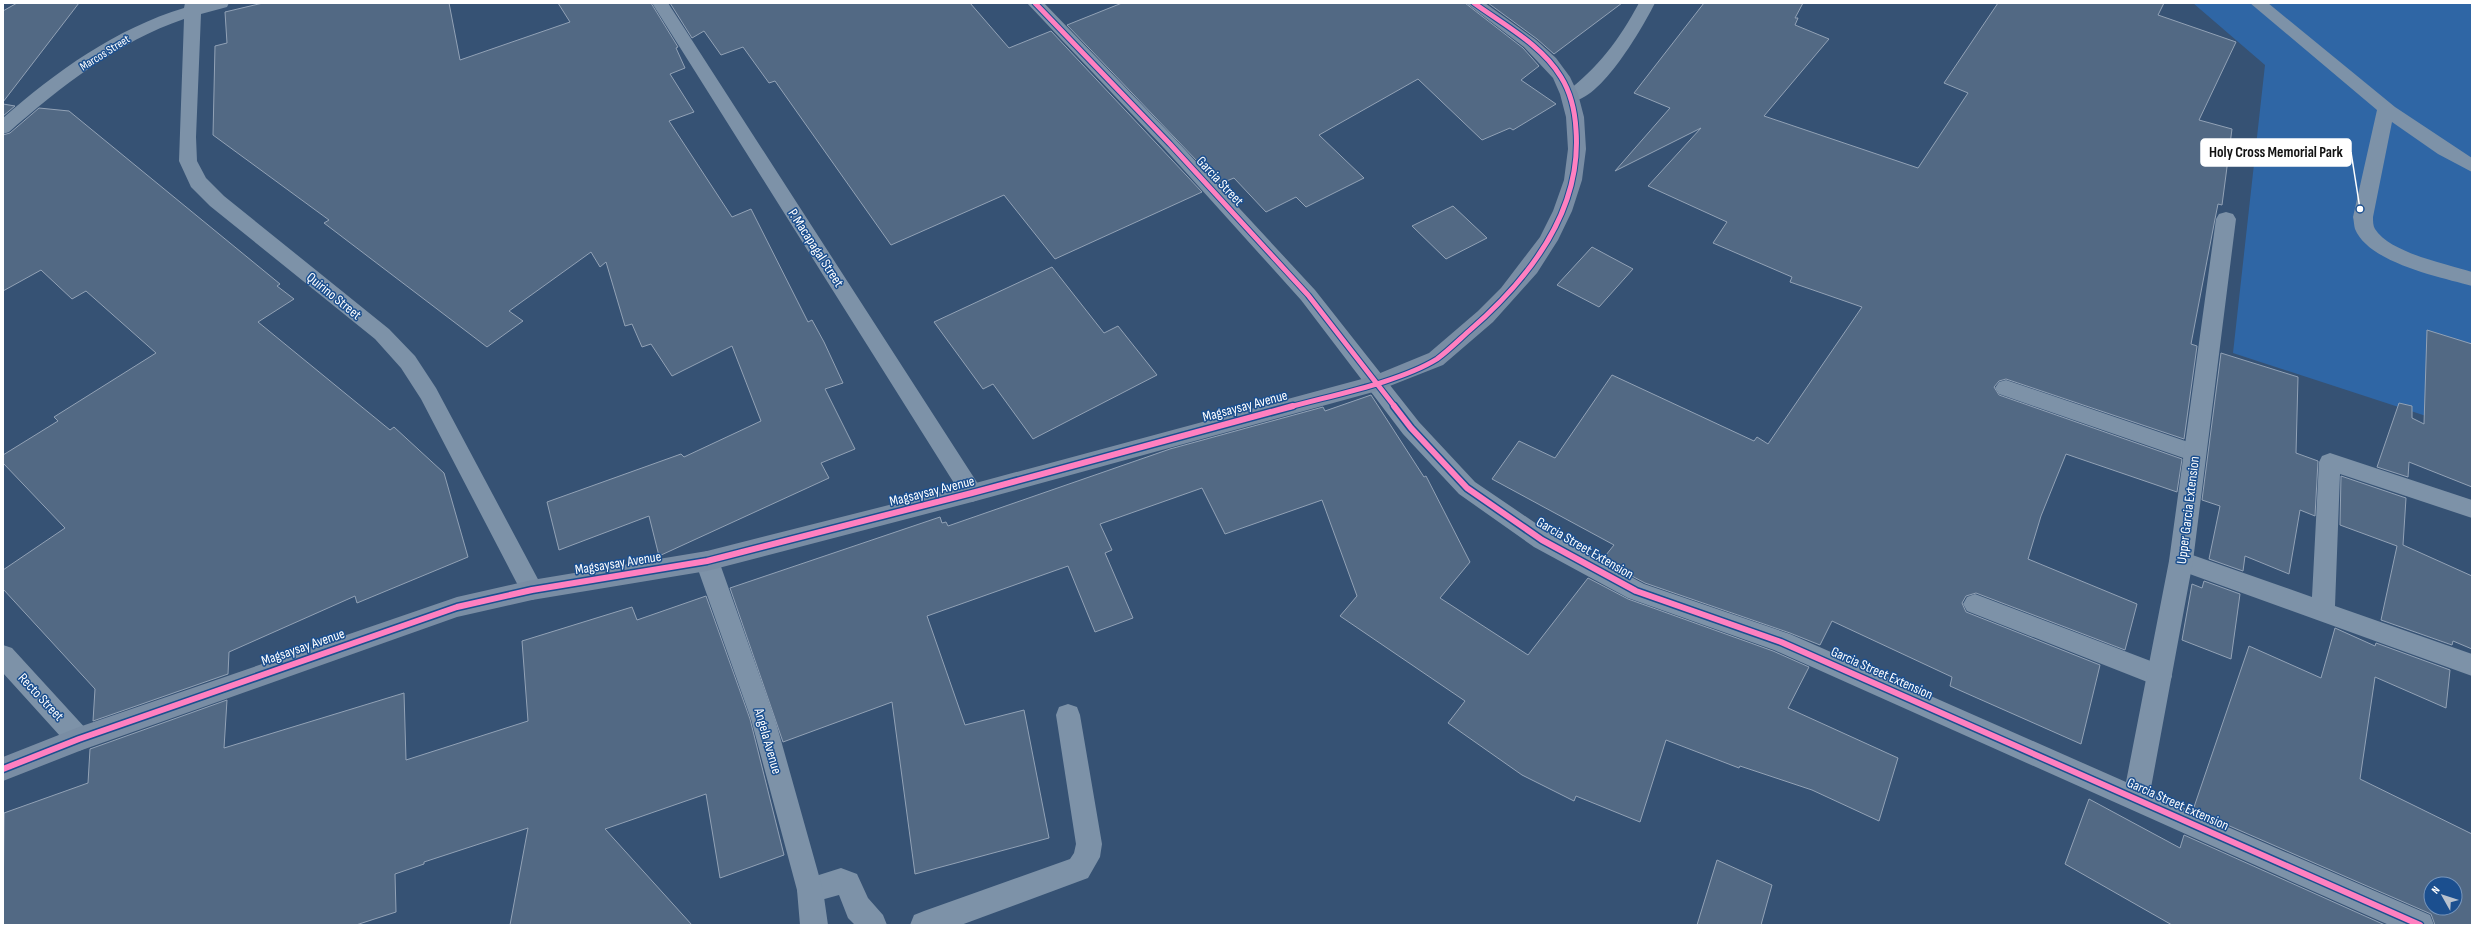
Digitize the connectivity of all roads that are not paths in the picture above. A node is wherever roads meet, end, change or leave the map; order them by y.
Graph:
1 (221, 3) edge
2 (660, 3) edge
3 (1035, 3) edge
4 (1474, 3) edge
5 (1647, 3) edge
6 (2258, 3) edge
7 (193, 7) edge
8 (1571, 97) junction
9 (2386, 108) junction
10 (3, 128) edge
11 (2472, 166) edge
12 (2226, 218) dead end
13 (2472, 279) edge
14 (1377, 383) junction
15 (2006, 388) dead end
16 (2195, 454) junction
17 (972, 493) junction
18 (2472, 509) edge
19 (707, 561) junction
20 (2182, 561) junction
21 (532, 590) junction
22 (1976, 604) dead end
23 (2323, 612) junction
24 (3, 656) edge
25 (2472, 665) edge
26 (2160, 676) junction
27 (1068, 715) dead end
28 (79, 738) junction
29 (3, 769) edge
30 (2136, 799) junction
31 (810, 890) junction
32 (814, 925) edge
33 (873, 925) edge
34 (924, 925) edge
35 (2420, 925) edge

1 - 7 street, Marcos Street
2 - 17 street, P. Macapagal Street
3 - 14 street, Garcia Street
4 - 8 street, Magsaysay Avenue
5 - 8 street
6 - 9 street
7 - 10 street, Marcos Street
7 - 21 street, Quirino Street
8 - 14 street, Magsaysay Avenue
9 - 11 street
9 - 13 street
12 - 16 street, Upper Garcia Extension
14 - 17 street, Magsaysay Avenue
14 - 30 street, Garcia Street Extension
15 - 16 street
16 - 20 street, Upper Garcia Extension
17 - 19 street, Magsaysay Avenue
18 - 23 street
19 - 21 street, Magsaysay Avenue
19 - 31 street, Angela Avenue
20 - 23 street
20 - 26 street, Upper Garcia Extension
21 - 28 street, Magsaysay Avenue
22 - 26 street
23 - 25 street
24 - 28 street, Recto Street
26 - 30 street, Upper Garcia Extension
27 - 34 street
28 - 29 street, Magsaysay Avenue
30 - 35 street, Garcia Street Extension
31 - 32 street, Angela Avenue
31 - 33 street

